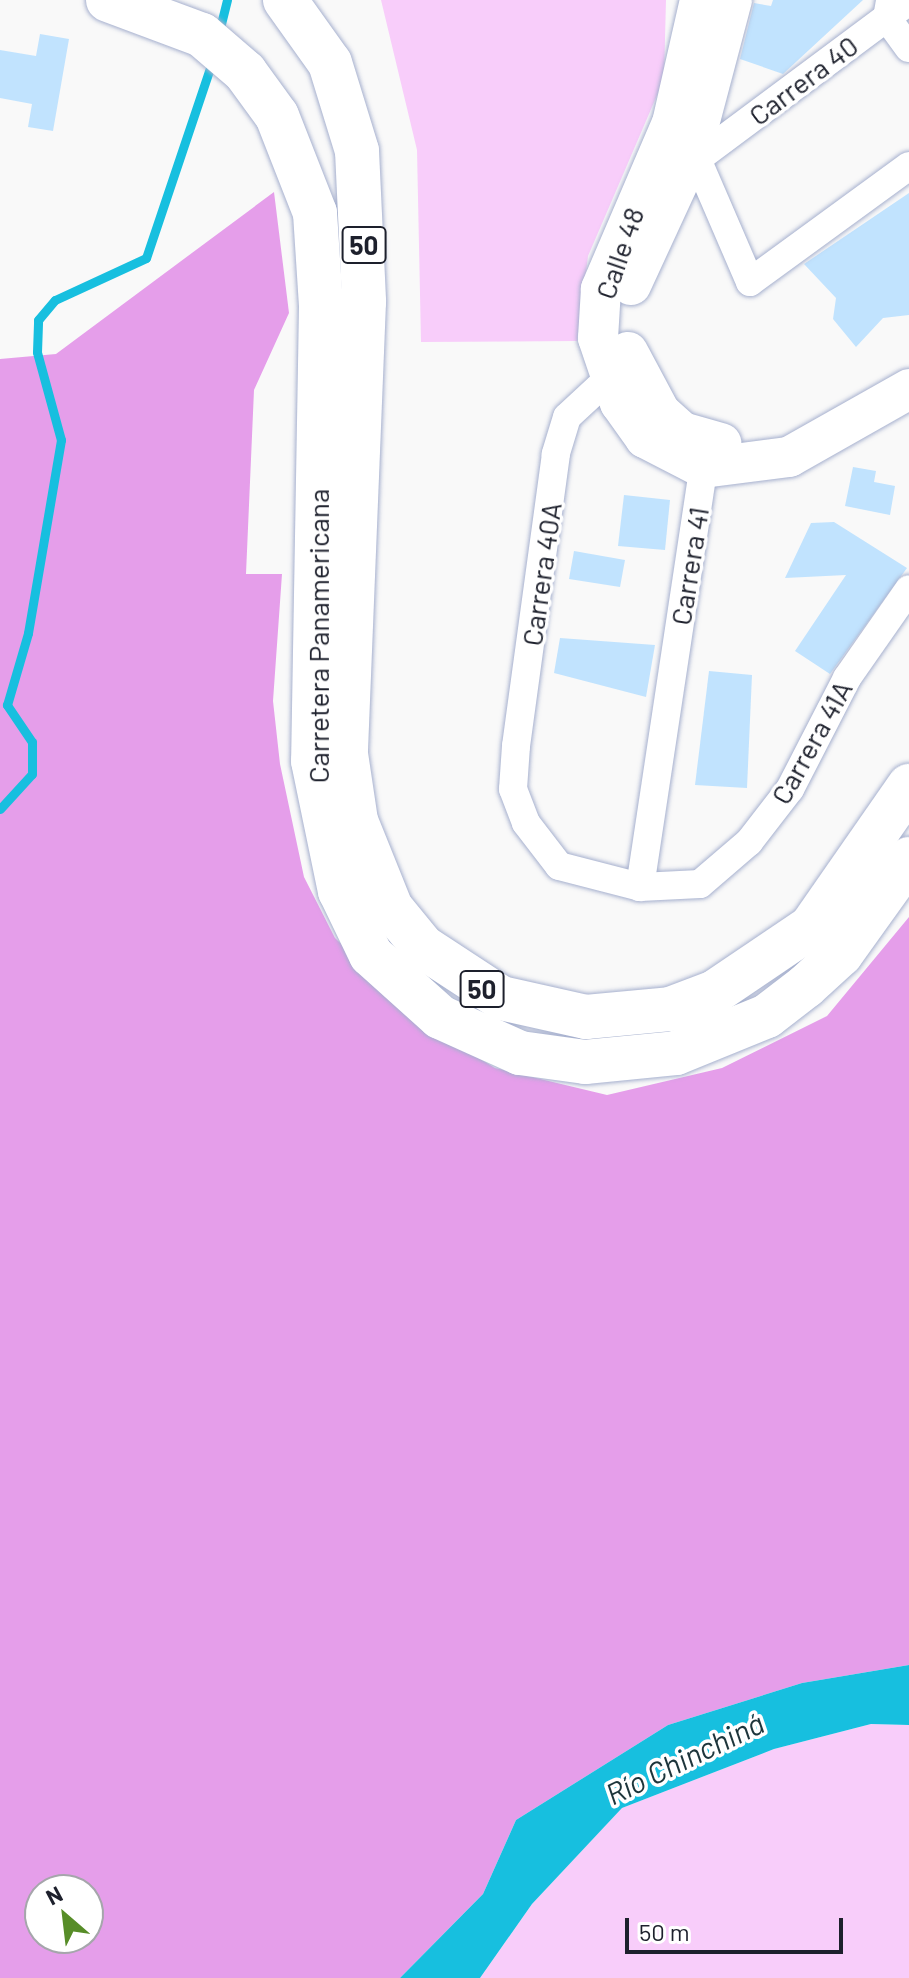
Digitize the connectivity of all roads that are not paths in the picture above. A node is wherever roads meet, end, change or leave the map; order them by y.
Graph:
1 (285, 0) edge
2 (700, 0) edge
3 (732, 0) edge
4 (127, 5) edge
5 (895, 6) edge
6 (909, 48) edge
7 (684, 153) junction
8 (909, 166) edge
9 (909, 360) edge
10 (609, 378) junction
11 (909, 389) edge
12 (716, 456) junction
13 (909, 589) edge
14 (909, 786) edge
15 (909, 859) edge
16 (640, 887) junction

1 - 14 highway, Carretera Panamericana / 50
2 - 7 main road, Calle 48
3 - 7 main road, Calle 48
4 - 15 highway, Carretera Panamericana / 50
5 - 6 street
5 - 7 street, Carrera 40
7 - 8 street
7 - 10 main road, Calle 48
7 - 12 main road, Calle 48
9 - 12 main road
10 - 12 main road, Calle 48
10 - 16 street, Carrera 40A
11 - 12 main road, Carrera 41
12 - 16 street, Carrera 41
13 - 16 street, Carrera 41A

